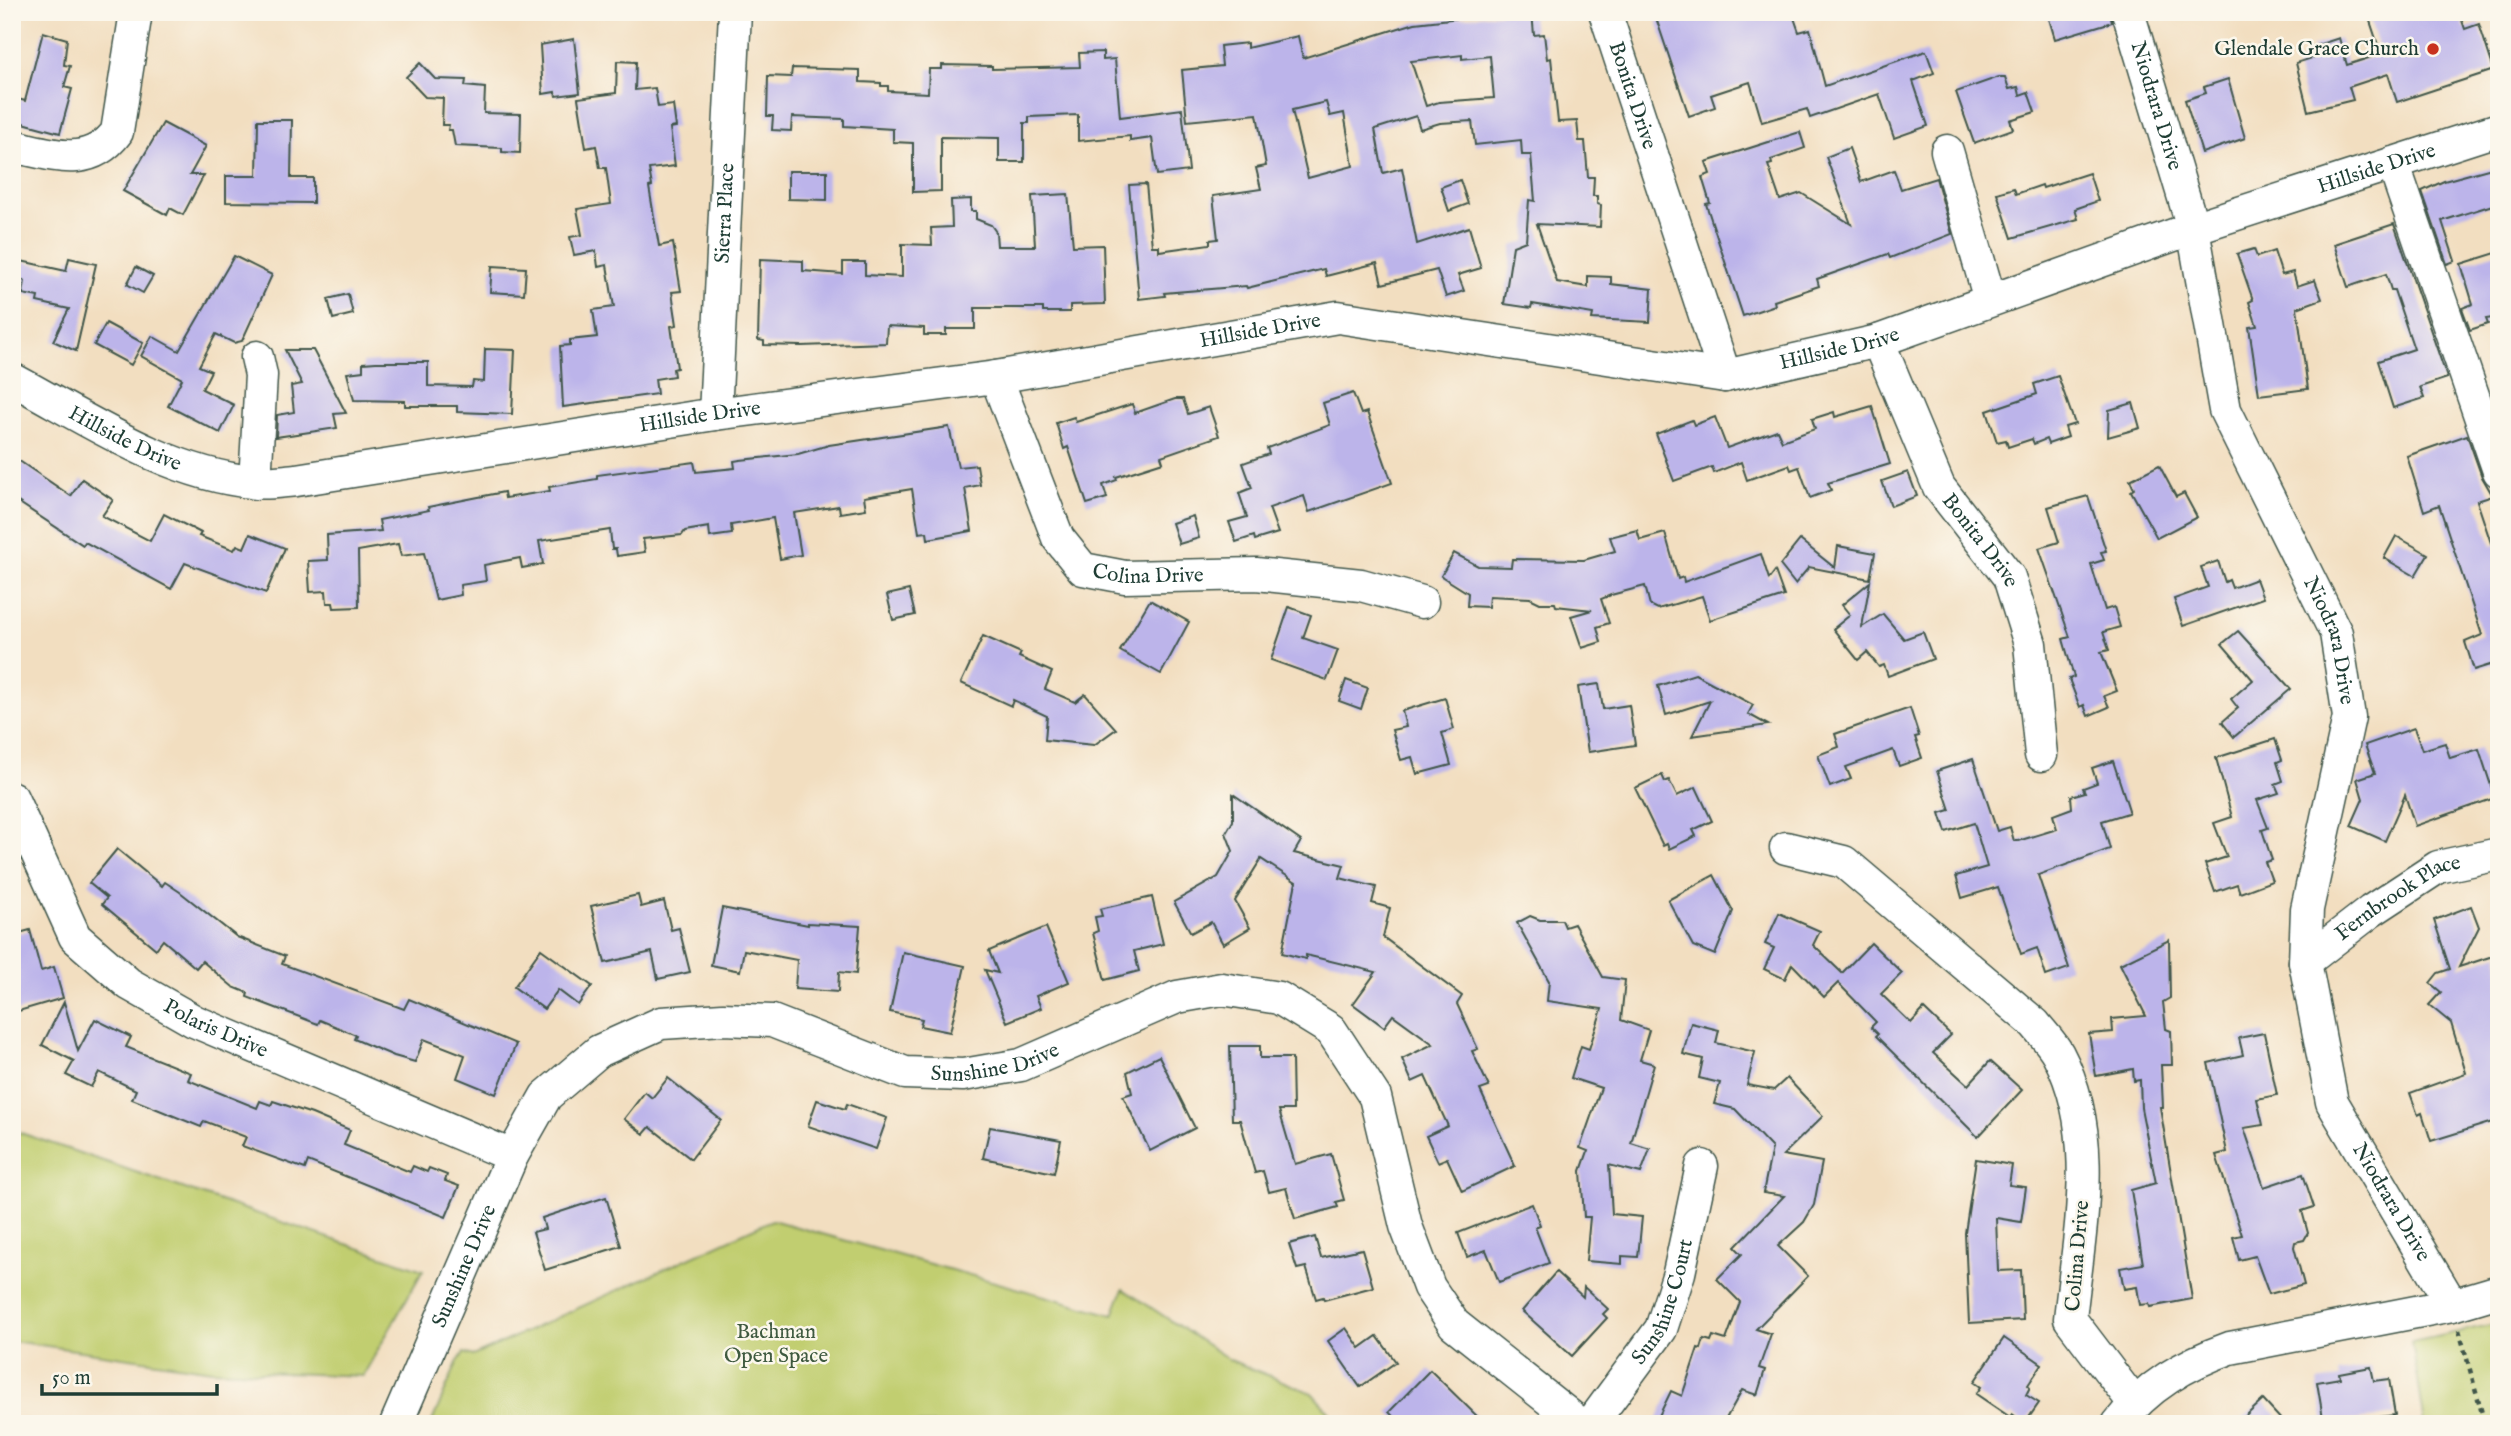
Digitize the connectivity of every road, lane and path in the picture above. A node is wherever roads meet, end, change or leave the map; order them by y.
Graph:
1 (136, 12) edge
2 (735, 12) edge
3 (1605, 12) edge
4 (2128, 12) edge
5 (2499, 129) edge
6 (12, 146) edge
7 (1947, 151) dead end
8 (2393, 163) junction
9 (2193, 228) junction
10 (1990, 300) junction
11 (1878, 341) junction
12 (257, 357) dead end
13 (1725, 376) junction
14 (996, 377) junction
15 (12, 379) edge
16 (715, 414) junction
17 (2499, 471) edge
18 (255, 483) junction
19 (1422, 602) dead end
20 (2041, 755) dead end
21 (12, 798) edge
22 (1786, 848) dead end
23 (2499, 854) edge
24 (2305, 962) junction
25 (512, 1156) junction
26 (1702, 1166) dead end
27 (2499, 1291) edge
28 (2452, 1306) junction
29 (2126, 1413) edge
30 (397, 1424) edge
31 (1580, 1424) edge
32 (1591, 1424) edge
33 (2485, 1424) edge

1 - 6 street
2 - 16 street, Sierra Place
3 - 13 street, Bonita Drive
4 - 9 street, Niodrara Drive
5 - 8 street, Hillside Drive
7 - 10 street
8 - 9 street, Hillside Drive
8 - 17 street
9 - 10 street, Hillside Drive
9 - 24 street, Niodrara Drive
10 - 11 street, Hillside Drive
11 - 13 street, Hillside Drive
11 - 20 street, Bonita Drive
12 - 18 street
13 - 14 street, Hillside Drive
14 - 16 street, Hillside Drive
14 - 19 street, Colina Drive
15 - 18 street, Hillside Drive
16 - 18 street, Hillside Drive
21 - 25 street, Polaris Drive
22 - 29 street, Colina Drive
23 - 24 street, Fernbrook Place
24 - 28 street, Niodrara Drive
25 - 30 street, Sunshine Drive
25 - 31 street, Sunshine Drive
26 - 32 street, Sunshine Court
27 - 28 street, Colina Drive
28 - 29 street, Colina Drive
28 - 33 path

